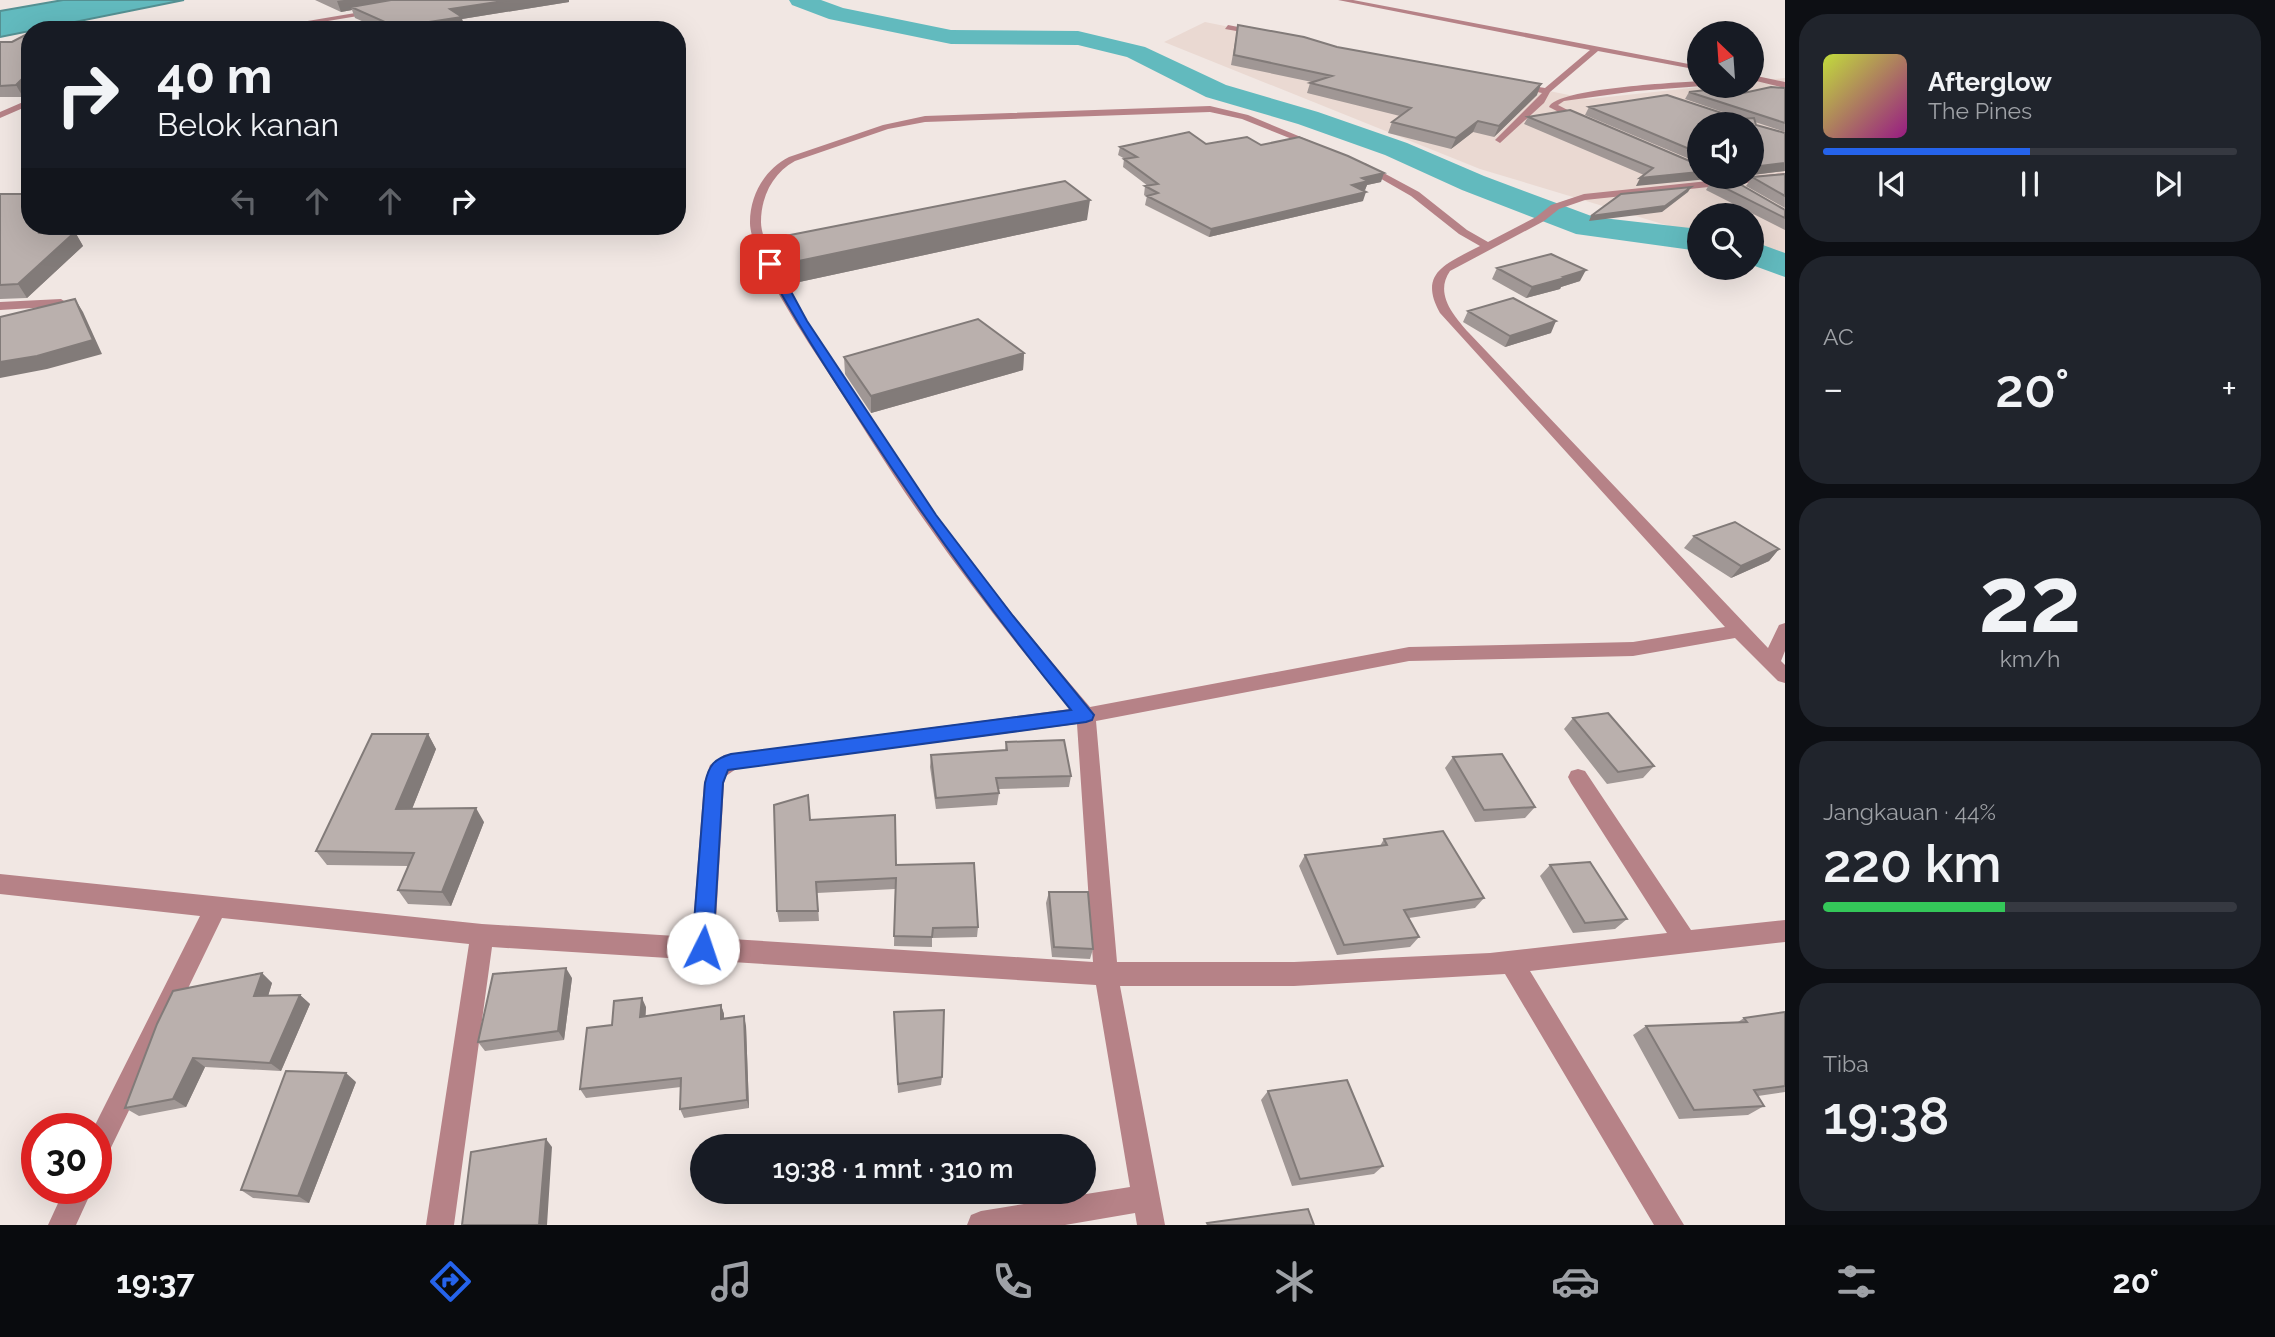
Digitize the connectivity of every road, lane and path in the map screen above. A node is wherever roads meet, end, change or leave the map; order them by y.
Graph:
1 (1342, 0) edge
2 (388, 8) edge
3 (311, 21) edge
4 (1228, 27) dead end
5 (1268, 35) edge
6 (1597, 48) junction
7 (1687, 66) edge
8 (1764, 80) edge
9 (1507, 83) edge
10 (1687, 85) edge
11 (1785, 85) edge
12 (1636, 88) junction
13 (1547, 91) junction
14 (1660, 96) edge
15 (21, 107) edge
16 (0, 115) edge
17 (1590, 125) edge
18 (1500, 140) edge
19 (1330, 151) edge
20 (1353, 161) edge
21 (1785, 176) edge
22 (1764, 178) edge
23 (1687, 185) edge
24 (1741, 189) edge
25 (1750, 195) edge
26 (1487, 246) junction
27 (61, 303) edge
28 (0, 306) edge
29 (1785, 630) edge
30 (1738, 631) junction
31 (1771, 662) junction
32 (1785, 676) edge
33 (1086, 715) junction
34 (1578, 777) dead end
35 (0, 884) edge
36 (215, 908) junction
37 (1785, 931) edge
38 (482, 935) junction
39 (1685, 941) junction
40 (703, 948) junction
41 (1511, 962) junction
42 (1106, 974) junction
43 (112, 1118) edge
44 (1145, 1198) junction
45 (72, 1204) edge
46 (62, 1225) edge
47 (440, 1225) edge
48 (981, 1225) edge
49 (1151, 1225) edge
50 (1670, 1225) edge

1 - 6 street
2 - 3 street
4 - 5 street
6 - 7 street
6 - 13 street
8 - 11 street
9 - 13 street
10 - 12 street
12 - 14 street
12 - 17 street
13 - 18 street
15 - 16 street
19 - 33 street
20 - 26 street
21 - 22 street
23 - 26 street
24 - 25 street
26 - 30 street
27 - 28 street
29 - 31 street
30 - 31 street
30 - 33 street
31 - 32 street
33 - 40 street
33 - 42 street
34 - 39 street
35 - 36 street
36 - 38 street
36 - 43 street
37 - 39 street
38 - 40 street
38 - 47 street
39 - 41 street
40 - 42 street
41 - 42 street
41 - 50 street
42 - 44 street
44 - 48 street
44 - 49 street
45 - 46 street

